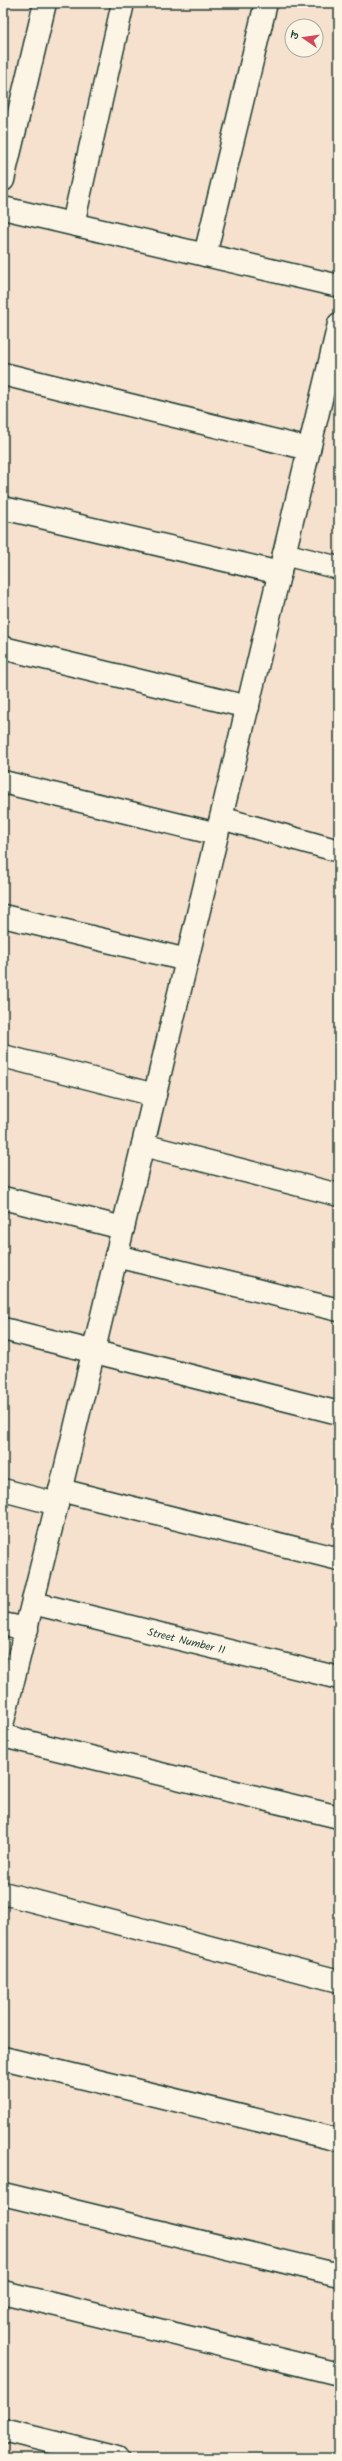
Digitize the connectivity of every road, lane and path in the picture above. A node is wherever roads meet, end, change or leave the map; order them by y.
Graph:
1 (45, 3) edge
2 (123, 3) edge
3 (266, 3) edge
4 (3, 180) edge
5 (3, 208) edge
6 (73, 224) junction
7 (205, 255) junction
8 (339, 286) edge
9 (339, 324) edge
10 (3, 374) edge
11 (309, 449) junction
12 (3, 508) edge
13 (282, 564) junction
14 (339, 568) edge
15 (3, 648) edge
16 (248, 707) junction
17 (3, 782) edge
18 (219, 826) junction
19 (339, 851) edge
20 (3, 916) edge
21 (187, 960) junction
22 (3, 1056) edge
23 (155, 1095) junction
24 (143, 1145) junction
25 (339, 1195) edge
26 (3, 1198) edge
27 (123, 1228) junction
28 (116, 1256) junction
29 (339, 1310) edge
30 (3, 1329) edge
31 (94, 1350) junction
32 (339, 1413) edge
33 (3, 1490) edge
34 (59, 1497) junction
35 (339, 1558) edge
36 (33, 1603) junction
37 (3, 1624) edge
38 (27, 1630) junction
39 (339, 1678) edge
40 (3, 1721) edge
41 (3, 1736) edge
42 (339, 1817) edge
43 (3, 1893) edge
44 (339, 1981) edge
45 (3, 2058) edge
46 (339, 2140) edge
47 (3, 2194) edge
48 (339, 2275) edge
49 (3, 2292) edge
50 (339, 2374) edge
51 (3, 2430) edge
52 (117, 2458) edge

1 - 4 street
2 - 6 street
3 - 7 street
5 - 6 street
6 - 7 street
7 - 8 street
9 - 11 street
10 - 11 street
11 - 13 street
12 - 13 street
13 - 14 street
13 - 16 street
15 - 16 street
16 - 18 street
17 - 18 street
18 - 19 street
18 - 21 street
20 - 21 street
21 - 23 street
22 - 23 street
23 - 24 street
24 - 25 street
24 - 27 street
26 - 27 street
27 - 28 street
28 - 29 street
28 - 31 street
30 - 31 street
31 - 32 street
31 - 34 street
33 - 34 street
34 - 35 street
34 - 36 street
36 - 38 street
36 - 39 street, Street Number 11
37 - 38 street
38 - 40 street
41 - 42 street
43 - 44 street
45 - 46 street
47 - 48 street
49 - 50 street
51 - 52 street

